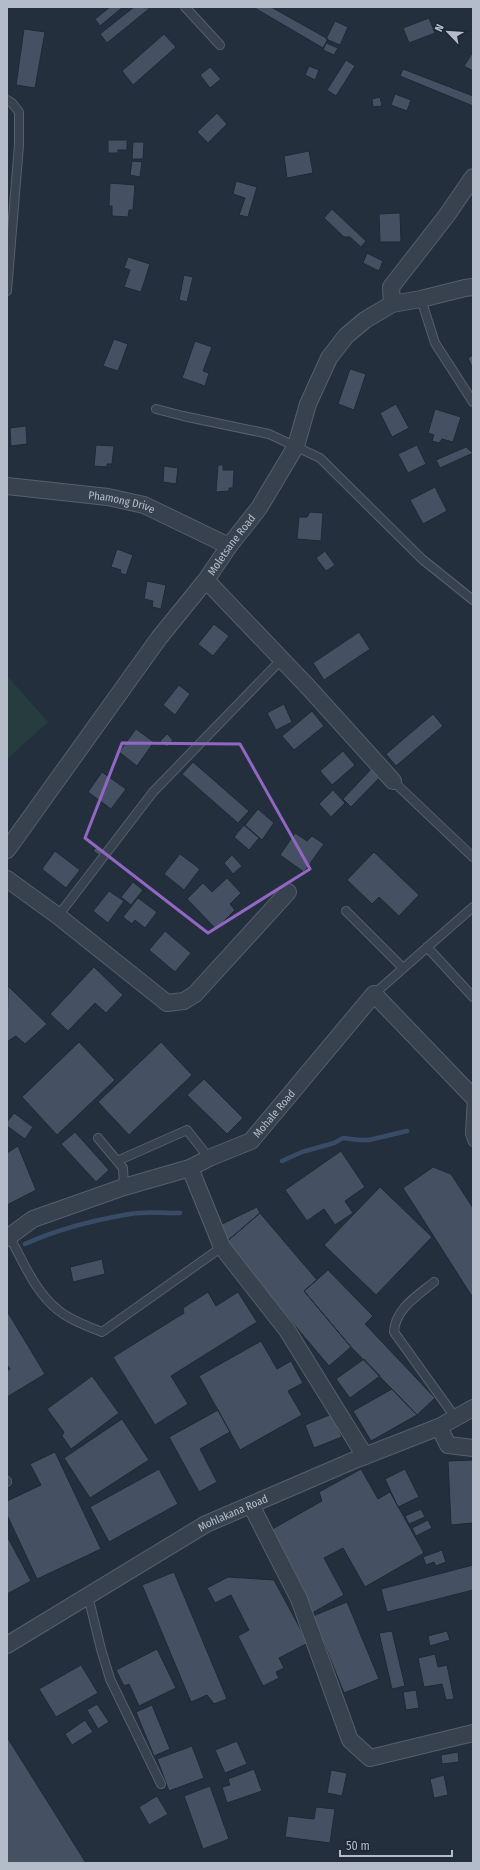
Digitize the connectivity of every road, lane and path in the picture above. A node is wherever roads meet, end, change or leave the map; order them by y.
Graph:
1 (185, 7) edge
2 (220, 45) dead end
3 (7, 100) edge
4 (473, 177) edge
5 (473, 287) edge
6 (7, 291) edge
7 (421, 299) junction
8 (392, 304) junction
9 (473, 402) edge
10 (156, 409) dead end
11 (296, 446) junction
12 (7, 486) edge
13 (228, 546) junction
14 (206, 580) junction
15 (473, 600) edge
16 (282, 659) junction
17 (393, 781) joint
18 (7, 850) edge
19 (473, 857) edge
20 (7, 879) edge
21 (288, 892) dead end
22 (473, 906) edge
23 (346, 911) dead end
24 (58, 916) junction
25 (427, 946) junction
26 (403, 968) junction
27 (374, 994) junction
28 (473, 997) edge
29 (472, 1096) edge
30 (98, 1138) dead end
31 (473, 1142) edge
32 (209, 1158) junction
33 (117, 1161) junction
34 (190, 1168) junction
35 (124, 1188) junction
36 (8, 1237) edge
37 (222, 1247) junction
38 (434, 1282) dead end
39 (473, 1408) edge
40 (455, 1417) junction
41 (439, 1427) junction
42 (473, 1448) edge
43 (365, 1456) junction
44 (251, 1505) junction
45 (88, 1596) junction
46 (7, 1645) edge
47 (473, 1733) edge
48 (161, 1784) dead end

1 - 2 lane
3 - 6 lane
4 - 8 street
5 - 7 street, Moletsane Road
7 - 8 street, Moletsane Road
7 - 9 lane
8 - 11 street, Moletsane Road
10 - 11 lane
11 - 13 street, Moletsane Road
11 - 15 lane
12 - 13 street, Phamong Drive
13 - 14 street, Moletsane Road
14 - 16 street
14 - 18 street, Moletsane Road
16 - 17 street
16 - 24 lane
17 - 19 lane
20 - 24 street
21 - 24 street
22 - 25 lane
23 - 26 lane
25 - 26 lane
25 - 28 lane
26 - 27 lane
27 - 29 street
27 - 32 street, Mohale Road
29 - 31 lane
30 - 33 lane
32 - 33 lane
32 - 34 street, Mohale Road
33 - 35 lane
34 - 35 street, Mohale Road
34 - 37 street
35 - 36 street, Mohale Road
36 - 37 lane
37 - 43 street
38 - 40 lane
39 - 40 street, Mohlakana Road
40 - 41 street, Mohlakana Road
41 - 42 street
41 - 43 street, Mohlakana Road
43 - 44 street, Mohlakana Road
44 - 45 street, Mohlakana Road
44 - 47 street
45 - 46 street, Mohlakana Road
45 - 48 lane

